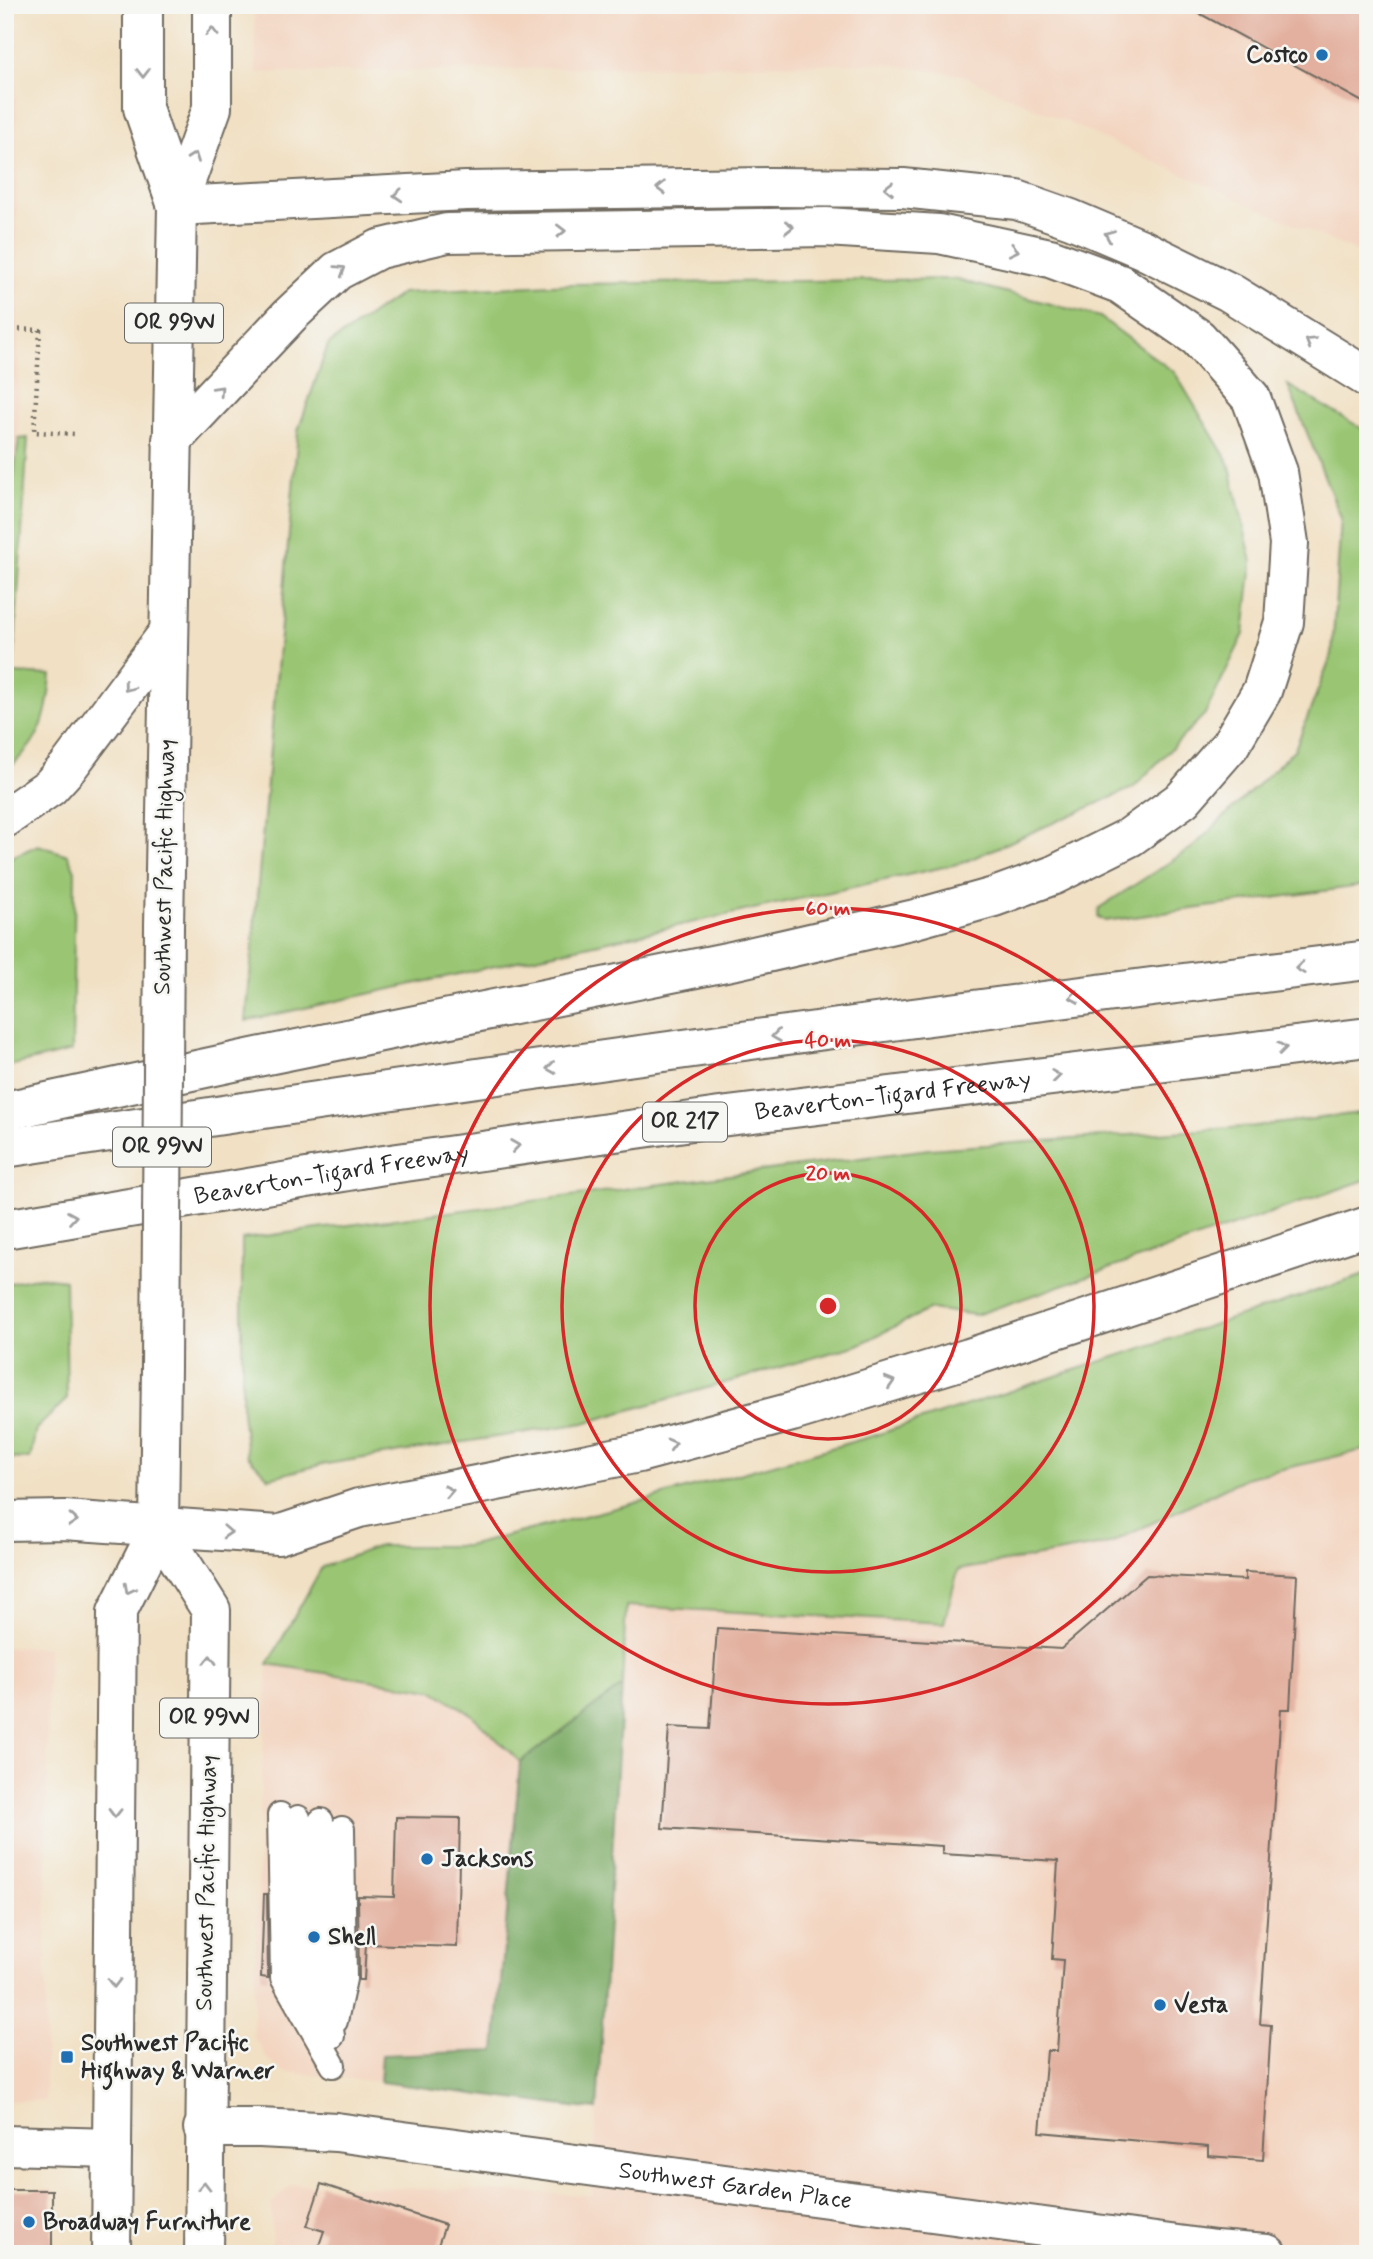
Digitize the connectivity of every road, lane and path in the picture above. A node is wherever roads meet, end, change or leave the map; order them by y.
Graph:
1 (144, 5) edge
2 (212, 5) edge
3 (177, 206) junction
4 (5, 329) edge
5 (1368, 378) edge
6 (76, 434) dead end
7 (172, 440) junction
8 (169, 632) junction
9 (5, 818) edge
10 (1368, 960) edge
11 (1368, 1037) edge
12 (5, 1111) edge
13 (5, 1149) edge
14 (1368, 1226) edge
15 (5, 1229) edge
16 (5, 1521) edge
17 (159, 1528) junction
18 (310, 1821) junction
19 (333, 2065) dead end
20 (204, 2129) junction
21 (5, 2145) edge
22 (112, 2148) junction
23 (111, 2254) edge
24 (204, 2254) edge
25 (1267, 2254) edge

1 -> 3 main road, Southwest Pacific Highway / OR 99W
3 -> 2 main road, Southwest Pacific Highway / OR 99W
5 -> 3 main road
3 - 7 main road, Southwest Pacific Highway / OR 99W
4 - 6 path
7 - 8 main road, Southwest Pacific Highway / OR 99W
7 -> 12 main road
8 -> 9 main road
8 - 17 main road, Southwest Pacific Highway / OR 99W, bridge
10 -> 13 main road
15 -> 11 main road, Beaverton-Tigard Freeway / OR 217
17 -> 14 main road
16 -> 17 main road
20 -> 17 main road, Southwest Pacific Highway / OR 99W
17 -> 22 main road, Southwest Pacific Highway / OR 99W
18 - 18 lane
18 - 19 lane
24 -> 20 main road, Southwest Pacific Highway / OR 99W
20 - 25 main road, Southwest Garden Place
21 - 22 main road
22 - 23 main road, Southwest Pacific Highway / OR 99W

